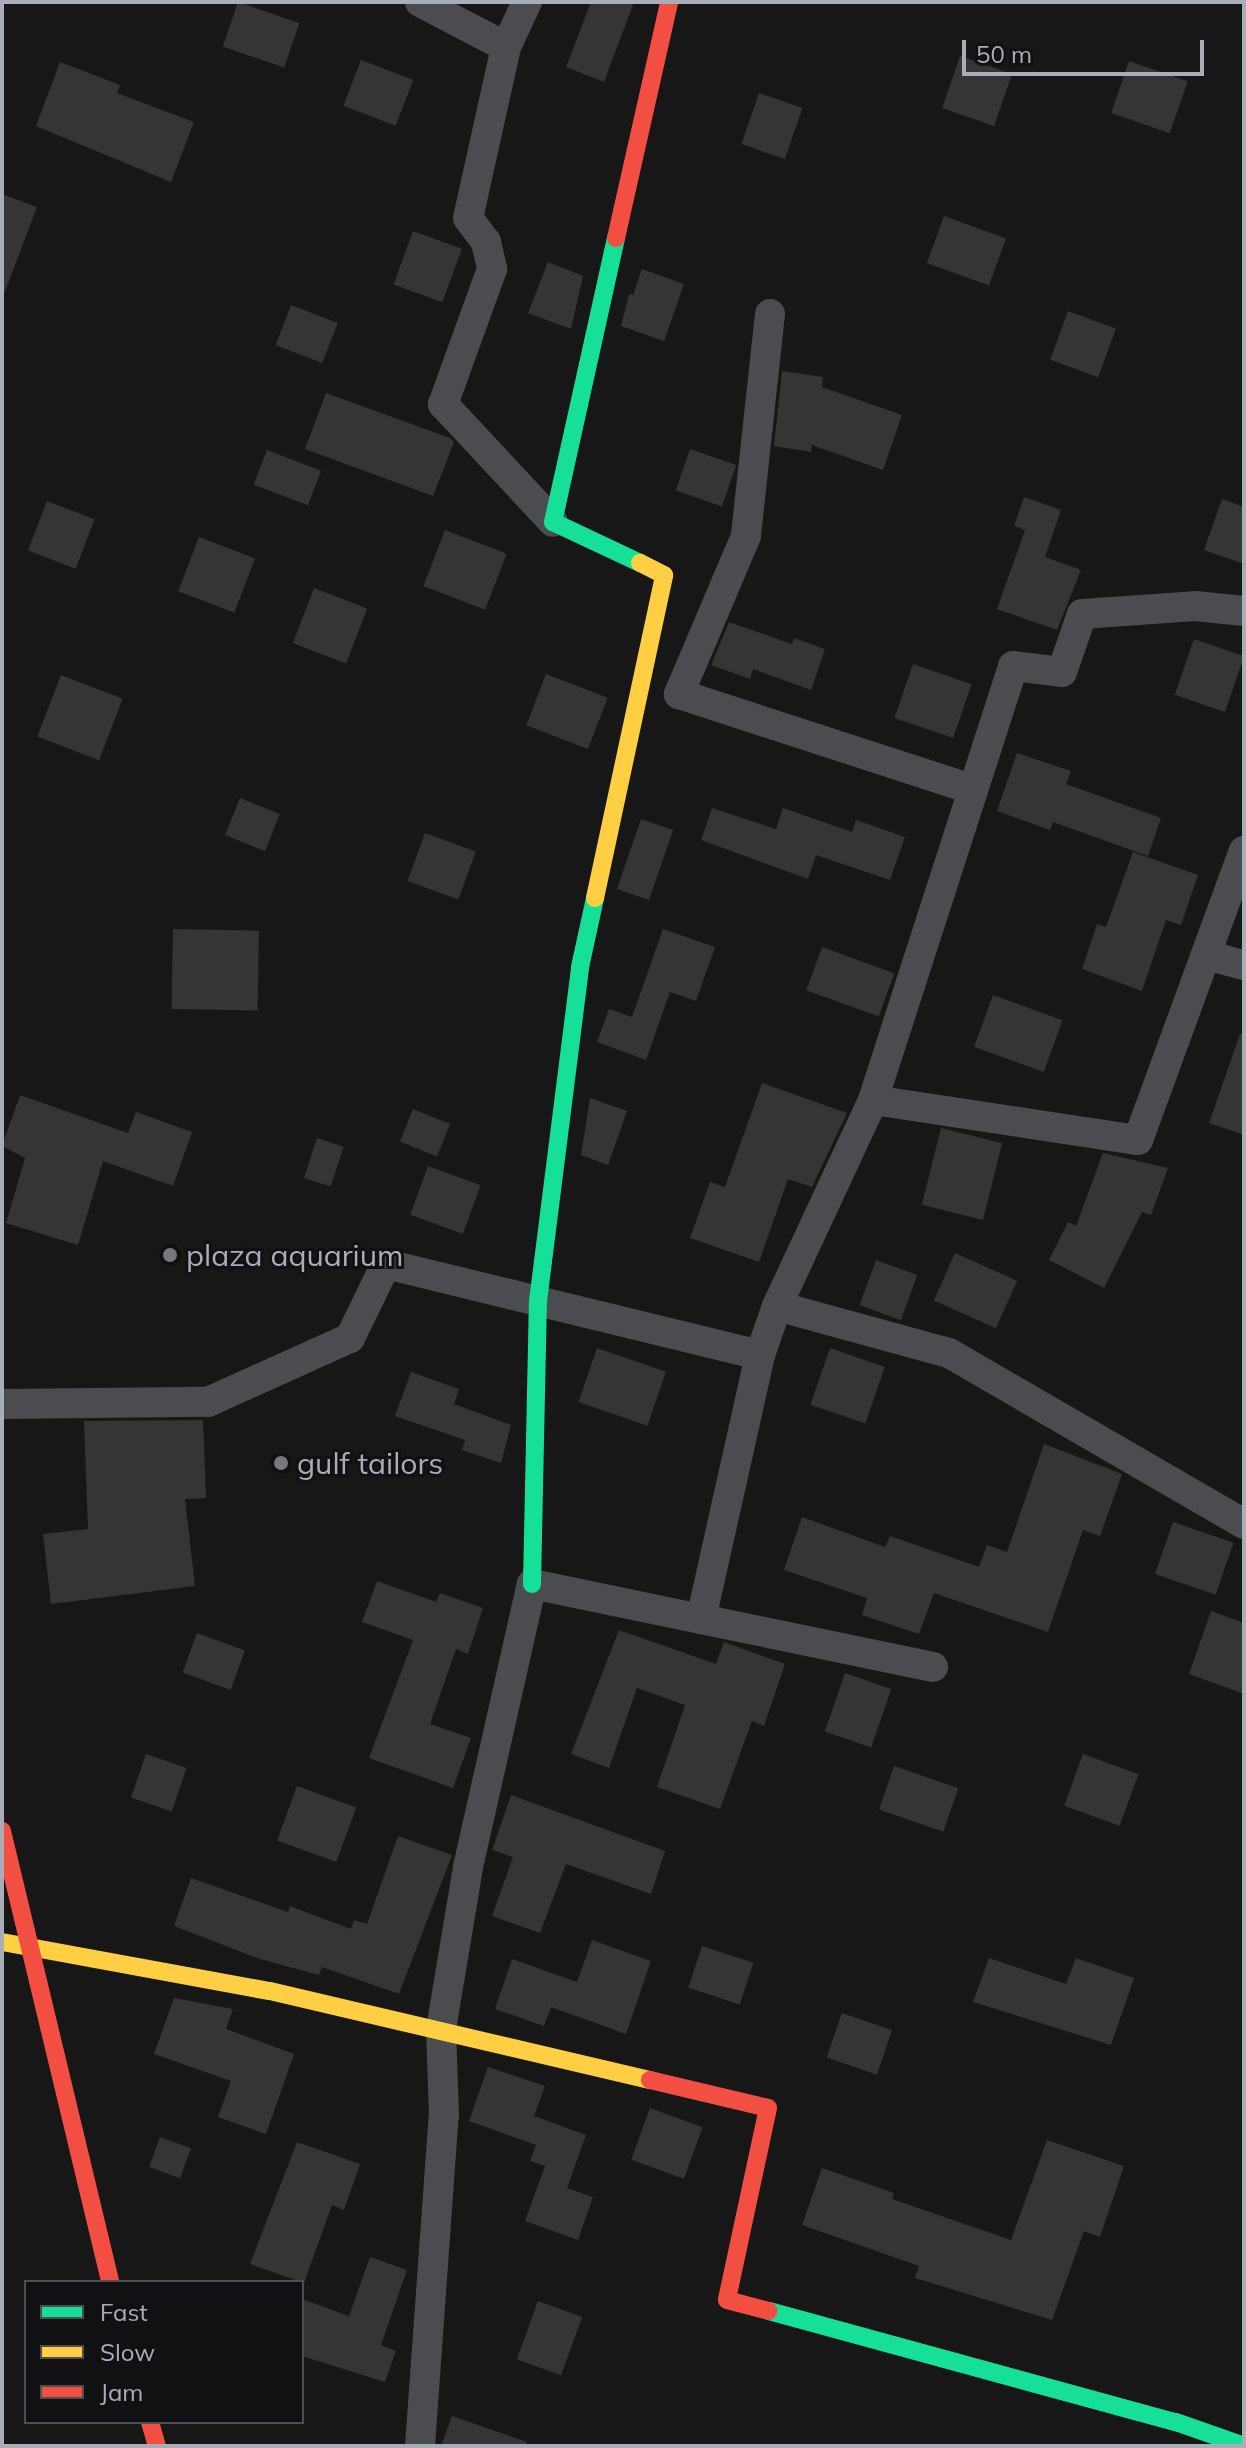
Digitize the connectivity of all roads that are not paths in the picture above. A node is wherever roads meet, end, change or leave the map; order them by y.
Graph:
1 (420, 2) edge
2 (527, 2) edge
3 (669, 2) edge
4 (506, 47) junction
5 (770, 314) dead end
6 (553, 522) junction
7 (1244, 611) edge
8 (971, 789) junction
9 (1244, 851) edge
10 (1206, 955) junction
11 (1244, 965) edge
12 (873, 1100) junction
13 (538, 1301) junction
14 (777, 1306) junction
15 (760, 1355) junction
16 (2, 1404) edge
17 (1244, 1524) edge
18 (532, 1584) junction
19 (701, 1619) junction
20 (933, 1667) dead end
21 (2, 1831) edge
22 (2, 1942) edge
23 (31, 1948) junction
24 (441, 2029) junction
25 (109, 2280) edge
26 (151, 2424) edge
27 (157, 2446) edge
28 (420, 2446) edge
29 (1244, 2446) edge

1 - 4 street
2 - 4 street
3 - 6 main road
4 - 6 street
5 - 8 street
6 - 13 main road
7 - 8 street
8 - 12 street
9 - 10 street
10 - 11 street
10 - 12 street
12 - 14 street
13 - 15 street
13 - 16 street
13 - 18 main road
14 - 15 street
14 - 17 street
15 - 19 street
18 - 19 street
18 - 24 street
19 - 20 street
21 - 23 main road
22 - 23 main road
23 - 24 main road
23 - 25 main road
24 - 28 street
24 - 29 main road
26 - 27 main road

